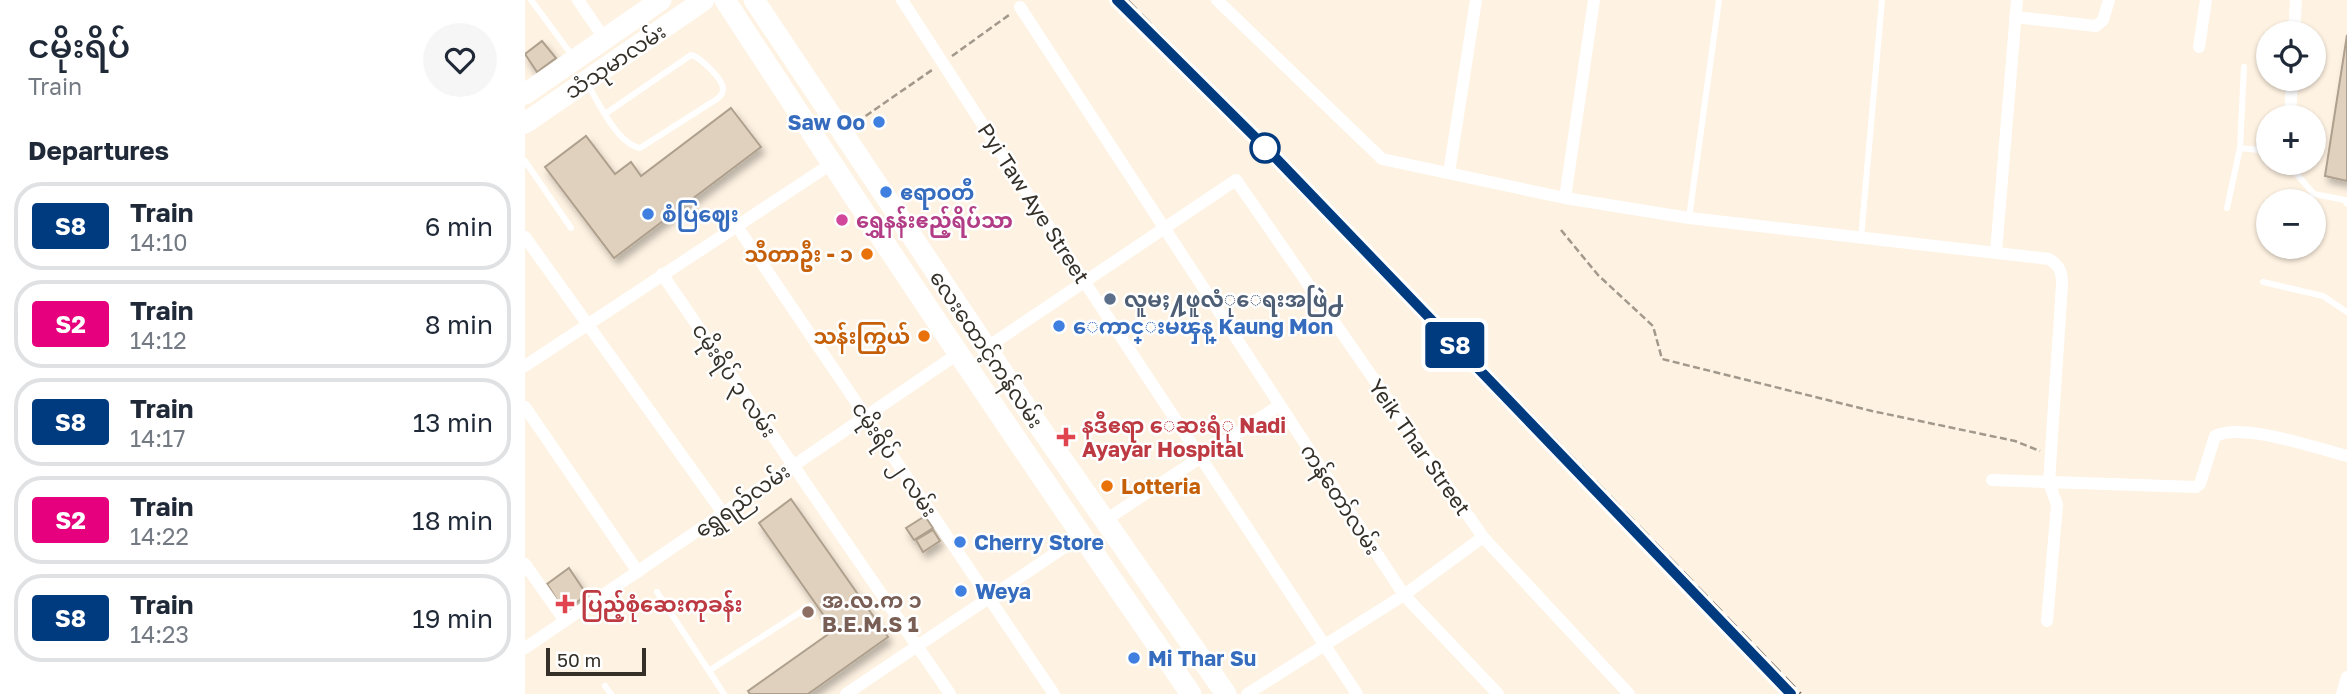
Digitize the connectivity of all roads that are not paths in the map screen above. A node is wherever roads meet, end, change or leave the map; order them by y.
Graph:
1 (531, 0) edge
2 (577, 0) edge
3 (704, 0) edge
4 (725, 0) edge
5 (754, 0) edge
6 (902, 0) edge
7 (1217, 0) edge
8 (1476, 0) edge
9 (1594, 0) edge
10 (1719, 0) edge
11 (1882, 0) edge
12 (2017, 0) edge
13 (2109, 0) edge
14 (2206, 0) edge
15 (2296, 0) edge
16 (647, 4) edge
17 (1020, 7) road end
18 (2015, 17) junction
19 (2295, 21) edge
20 (604, 38) junction
21 (2199, 47) dead end
22 (575, 59) junction
23 (2244, 67) dead end
24 (585, 80) junction
25 (527, 87) edge
26 (605, 114) junction
27 (525, 122) edge
28 (2240, 148) junction
29 (2256, 150) edge
30 (525, 161) edge
31 (831, 164) junction
32 (1449, 173) junction
33 (2297, 175) edge
34 (1565, 198) junction
35 (2347, 204) edge
36 (2227, 208) dead end
37 (1689, 218) junction
38 (736, 225) junction
39 (1165, 227) junction
40 (571, 228) dead end
41 (525, 237) edge
42 (1861, 238) junction
43 (1996, 253) junction
44 (663, 274) junction
45 (1084, 281) junction
46 (2263, 282) dead end
47 (2347, 312) edge
48 (587, 324) junction
49 (986, 348) junction
50 (959, 353) junction
51 (525, 366) edge
52 (1280, 405) junction
53 (525, 407) edge
54 (866, 415) junction
55 (1032, 416) junction
56 (1011, 431) junction
57 (1200, 456) junction
58 (2347, 456) edge
59 (792, 466) junction
60 (1992, 480) dead end
61 (2049, 482) junction
62 (723, 513) junction
63 (1104, 521) junction
64 (1081, 536) junction
65 (1483, 537) junction
66 (525, 564) edge
67 (638, 572) junction
68 (657, 592) dead end
69 (1404, 596) junction
70 (988, 598) junction
71 (810, 606) dead end
72 (565, 621) junction
73 (2047, 621) dead end
74 (1325, 645) junction
75 (917, 646) junction
76 (525, 648) edge
77 (710, 670) junction
78 (2347, 677) edge
79 (605, 685) dead end
80 (1625, 693) edge
81 (611, 694) edge
82 (724, 694) edge
83 (846, 694) edge
84 (950, 694) edge
85 (1054, 694) edge
86 (1191, 694) edge
87 (1226, 694) edge
88 (1247, 694) edge
89 (1357, 694) edge
90 (1498, 694) edge
91 (2342, 694) edge

1 - 22 lane
2 - 20 street
3 - 24 main road, သံသုမာလမ်း
4 - 31 main road, လေးထောင့်ကန်လမ်း
5 - 49 main road, လေးထောင့်ကန်လမ်း
6 - 45 street, Pyi Taw Aye Street
7 - 32 street
8 - 32 street
9 - 34 street
10 - 37 lane
11 - 42 lane
12 - 18 street
13 - 18 street
14 - 21 street
15 - 19 street
16 - 20 main road, သံသုမာလမ်း
17 - 39 street, ကန်တော်လမ်း
18 - 43 street
20 - 22 main road, သံသုမာလမ်း
22 - 25 main road, သံသုမာလမ်း
23 - 28 lane
24 - 26 lane
24 - 27 main road, သံသုမာလမ်း
26 - 26 lane
28 - 29 lane
28 - 36 lane
30 - 40 lane
31 - 38 street
31 - 50 main road, လေးထောင့်ကန်လမ်း
32 - 34 street
33 - 35 lane
34 - 37 street
37 - 42 street
38 - 44 street
38 - 54 street, ငမိုးရိပ် ၂ လမ်း
39 - 45 street
39 - 52 street, ကန်တော်လမ်း
39 - 65 street, Yeik Thar Street
41 - 48 street
42 - 43 street
43 - 61 street
44 - 48 street
44 - 59 street, ငမိုးရိပ် ၃ လမ်း
45 - 49 street
45 - 57 street, Pyi Taw Aye Street
46 - 47 lane
48 - 51 street
48 - 62 street
49 - 55 main road, လေးထောင့်ကန်လမ်း
50 - 54 street, ရွှေရည်လမ်း
50 - 56 main road, လေးထောင့်ကန်လမ်း
52 - 57 street
52 - 69 street, ကန်တော်လမ်း
53 - 67 street
54 - 59 street, ရွှေရည်လမ်း
54 - 70 street, ငမိုးရိပ် ၂ လမ်း
55 - 56 main road
55 - 63 main road, လေးထောင့်ကန်လမ်း
56 - 64 main road, လေးထောင့်ကန်လမ်း
57 - 63 street
57 - 74 street, Pyi Taw Aye Street
58 - 61 street
59 - 62 street, ရွှေရည်လမ်း
59 - 75 street, ငမိုးရိပ် ၃ လမ်း
60 - 61 street
61 - 73 street
62 - 67 street, ရွှေရည်လမ်း
63 - 64 main road
63 - 87 main road, လေးထောင့်ကန်လမ်း
64 - 70 street
64 - 86 main road, လေးထောင့်ကန်လမ်း
65 - 69 street
65 - 80 street, Yeik Thar Street
66 - 72 street
67 - 72 street, ရွှေရည်လမ်း
68 - 77 lane
69 - 74 street
69 - 90 street, ကန်တော်လမ်း
70 - 75 street
70 - 85 street, ငမိုးရိပ် ၂ လမ်း
71 - 77 lane
72 - 76 street, ရွှေရည်လမ်း
74 - 88 street
74 - 89 street, Pyi Taw Aye Street
75 - 83 street
75 - 84 street, ငမိုးရိပ် ၃ လမ်း
77 - 82 lane
78 - 91 street
79 - 81 lane

